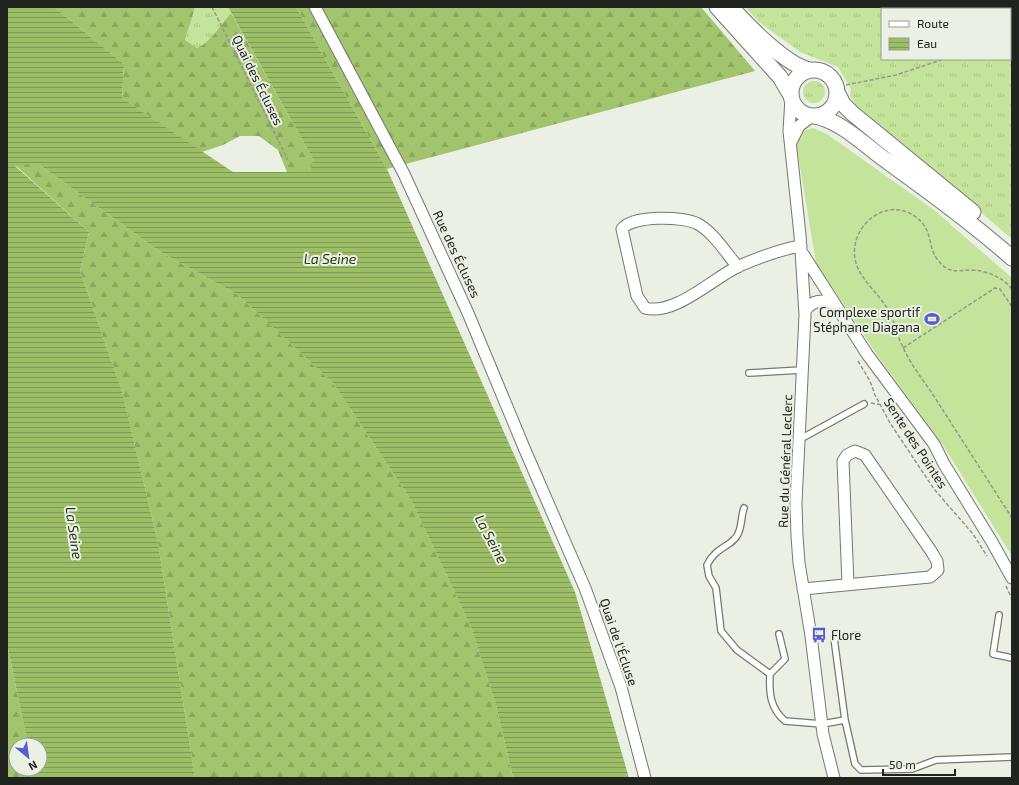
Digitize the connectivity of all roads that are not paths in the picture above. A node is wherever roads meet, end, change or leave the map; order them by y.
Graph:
1 (315, 7) edge
2 (717, 7) edge
3 (731, 7) edge
4 (809, 70) junction
5 (837, 92) junction
6 (791, 96) junction
7 (814, 116) junction
8 (791, 142) junction
9 (801, 248) junction
10 (1012, 248) edge
11 (1012, 258) edge
12 (738, 267) junction
13 (835, 304) junction
14 (804, 311) junction
15 (802, 370) junction
16 (749, 373) dead end
17 (864, 404) road end
18 (799, 436) junction
19 (744, 508) dead end
20 (556, 520) joint
21 (1009, 581) edge
22 (848, 584) junction
23 (803, 589) junction
24 (999, 615) dead end
25 (780, 634) dead end
26 (858, 636) dead end
27 (1012, 658) edge
28 (770, 674) junction
29 (845, 720) junction
30 (822, 724) junction
31 (1012, 757) edge
32 (645, 778) edge
33 (834, 778) edge

1 - 20 street, Rue des Écluses
2 - 6 main road
3 - 4 main road
4 - 5 main road
4 - 6 main road
5 - 7 main road
5 - 10 main road
6 - 7 main road
6 - 8 street, Rue du Général Leclerc
7 - 8 street
7 - 11 main road
8 - 9 street, Rue du Général Leclerc
9 - 12 street
9 - 13 street
9 - 14 street, Rue du Général Leclerc
12 - 12 street
13 - 14 street
13 - 21 street
14 - 15 street, Rue du Général Leclerc
15 - 16 lane
15 - 18 street, Rue du Général Leclerc
17 - 18 lane
18 - 23 street, Rue du Général Leclerc
19 - 28 lane
20 - 32 street, Quai de l'Écluse
22 - 22 street
22 - 23 street
23 - 30 street, Rue du Général Leclerc
24 - 27 lane
25 - 28 lane
26 - 29 lane
28 - 30 lane
29 - 30 lane
29 - 31 lane
30 - 33 street, Rue du Général Leclerc

